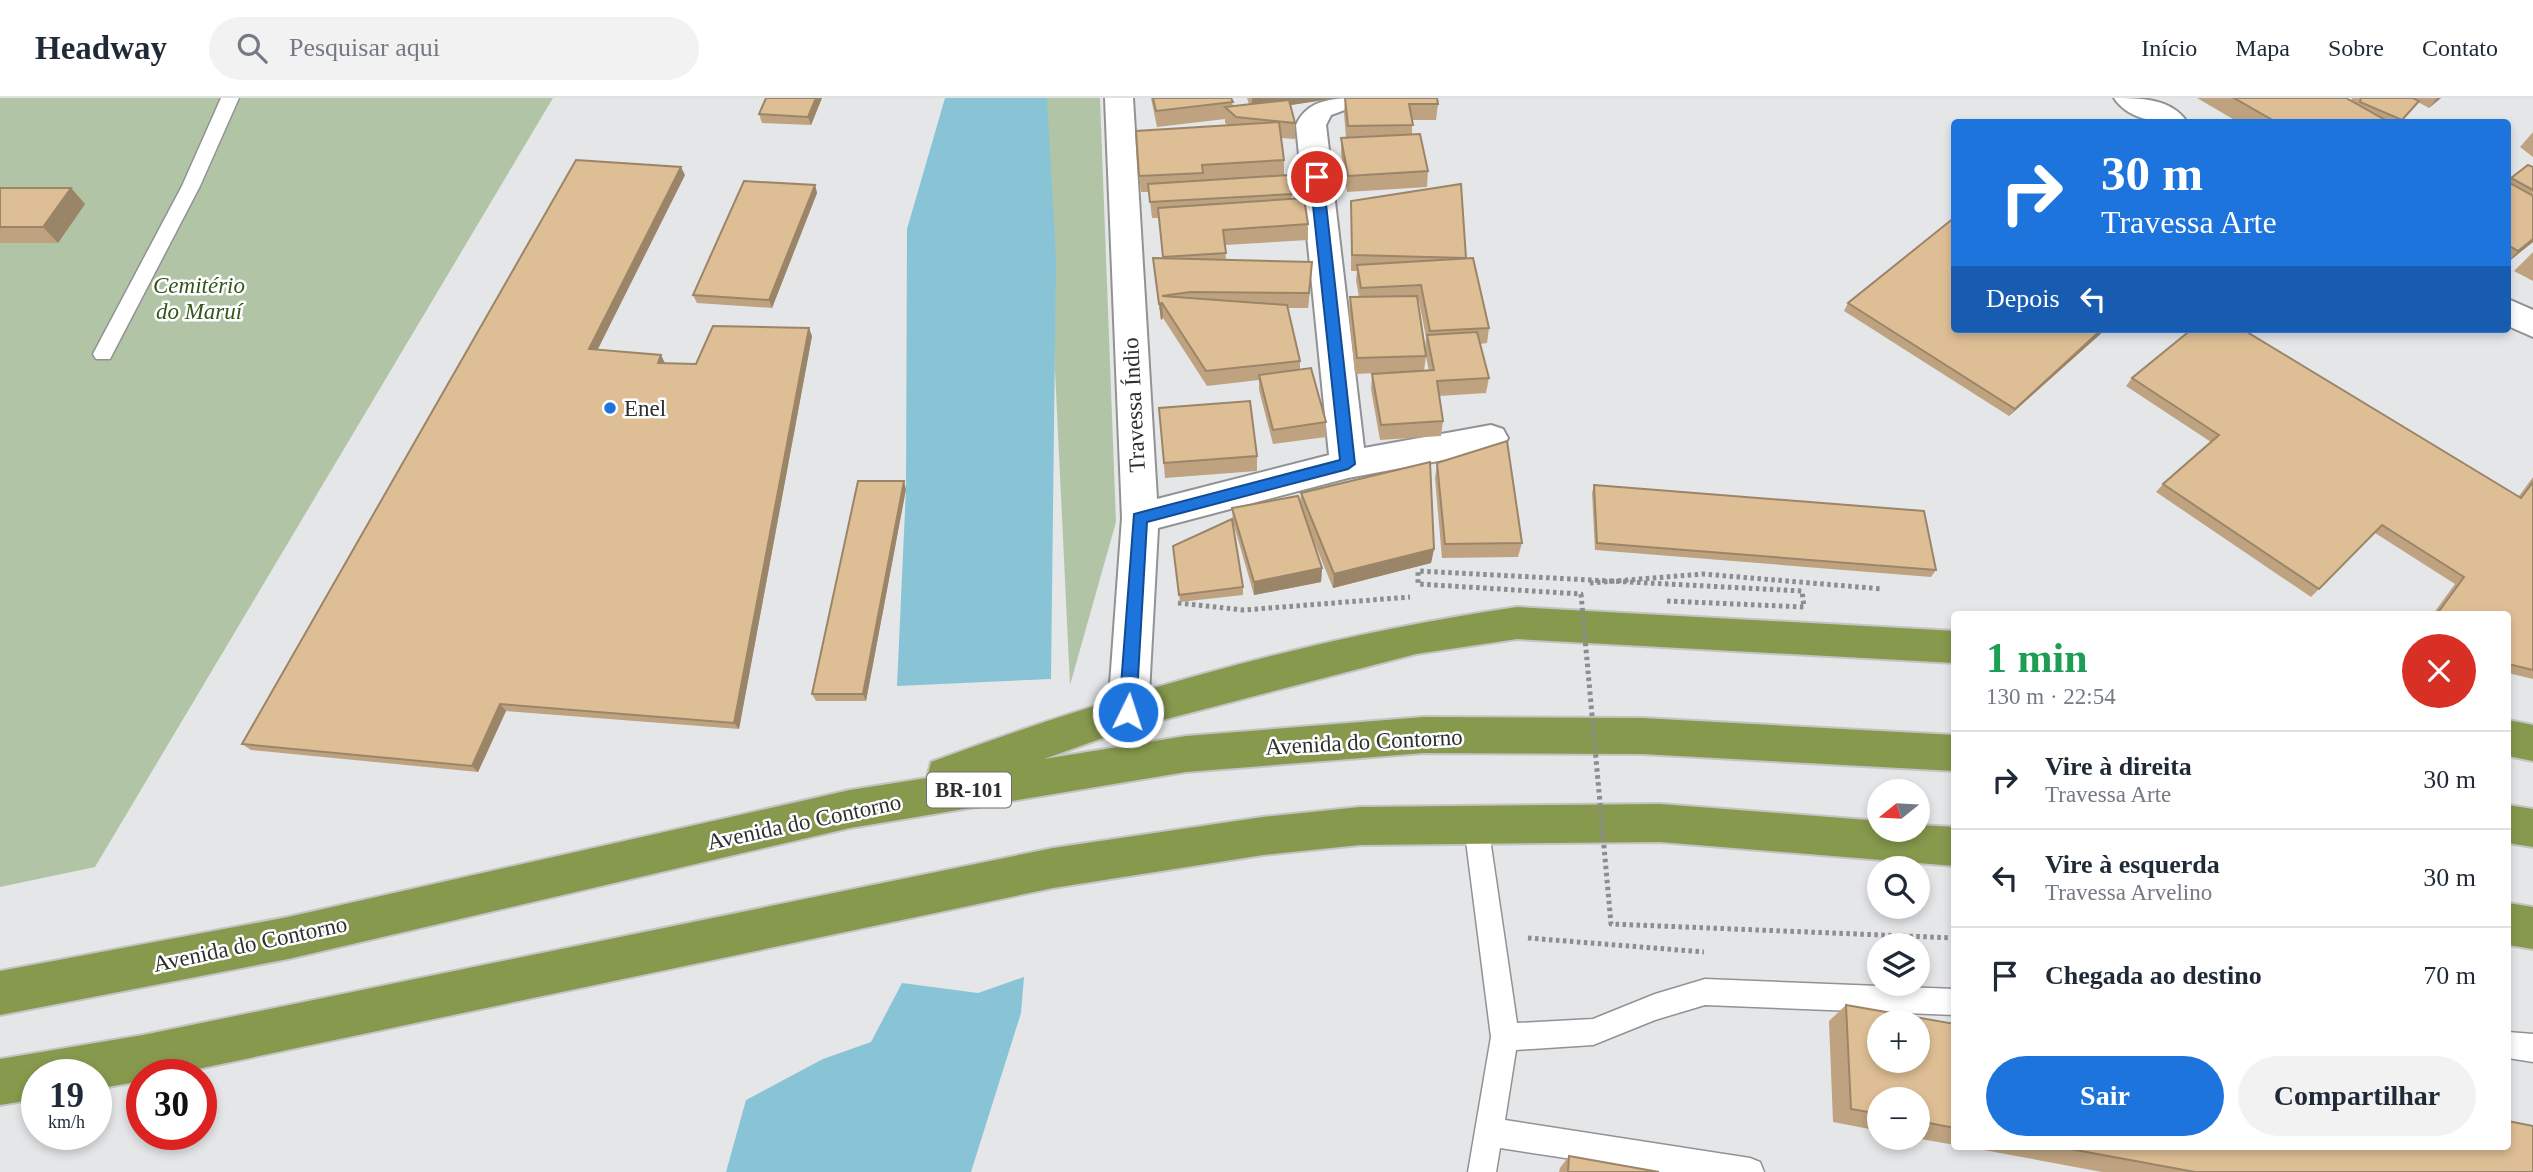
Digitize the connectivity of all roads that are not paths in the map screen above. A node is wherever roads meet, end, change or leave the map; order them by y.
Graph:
1 (230, 98) edge
2 (1119, 98) edge
3 (1352, 98) edge
4 (2128, 98) edge
5 (2166, 119) edge
6 (2511, 313) edge
7 (2533, 325) edge
8 (103, 354) dead end
9 (1491, 438) dead end
10 (1348, 464) junction
11 (1140, 518) junction
12 (1951, 647) edge
13 (1128, 712) junction
14 (2511, 739) edge
15 (2533, 743) edge
16 (1951, 753) edge
17 (850, 809) junction
18 (2511, 824) edge
19 (1476, 825) junction
20 (2533, 828) edge
21 (1951, 848) edge
22 (2511, 924) edge
23 (2533, 928) edge
24 (0, 993) edge
25 (1951, 1002) edge
26 (1505, 1037) junction
27 (2511, 1045) edge
28 (2533, 1048) edge
29 (112, 1063) edge
30 (21, 1079) edge
31 (0, 1082) edge
32 (1489, 1132) junction
33 (1482, 1172) edge
34 (1750, 1172) edge

1 - 8 lane
2 - 11 street, Travessa Índio
3 - 10 street
4 - 5 street
6 - 7 street
9 - 10 street
10 - 11 street
11 - 13 street, Travessa Índio
12 - 13 highway
13 - 17 highway
14 - 15 highway
16 - 17 highway, Avenida do Contorno / BR-101
17 - 24 highway, Avenida do Contorno / BR-101
18 - 20 highway
19 - 21 highway
19 - 26 lane
19 - 29 highway
22 - 23 highway
25 - 26 lane
26 - 32 lane
27 - 28 lane
30 - 31 highway
32 - 33 lane
32 - 34 lane

